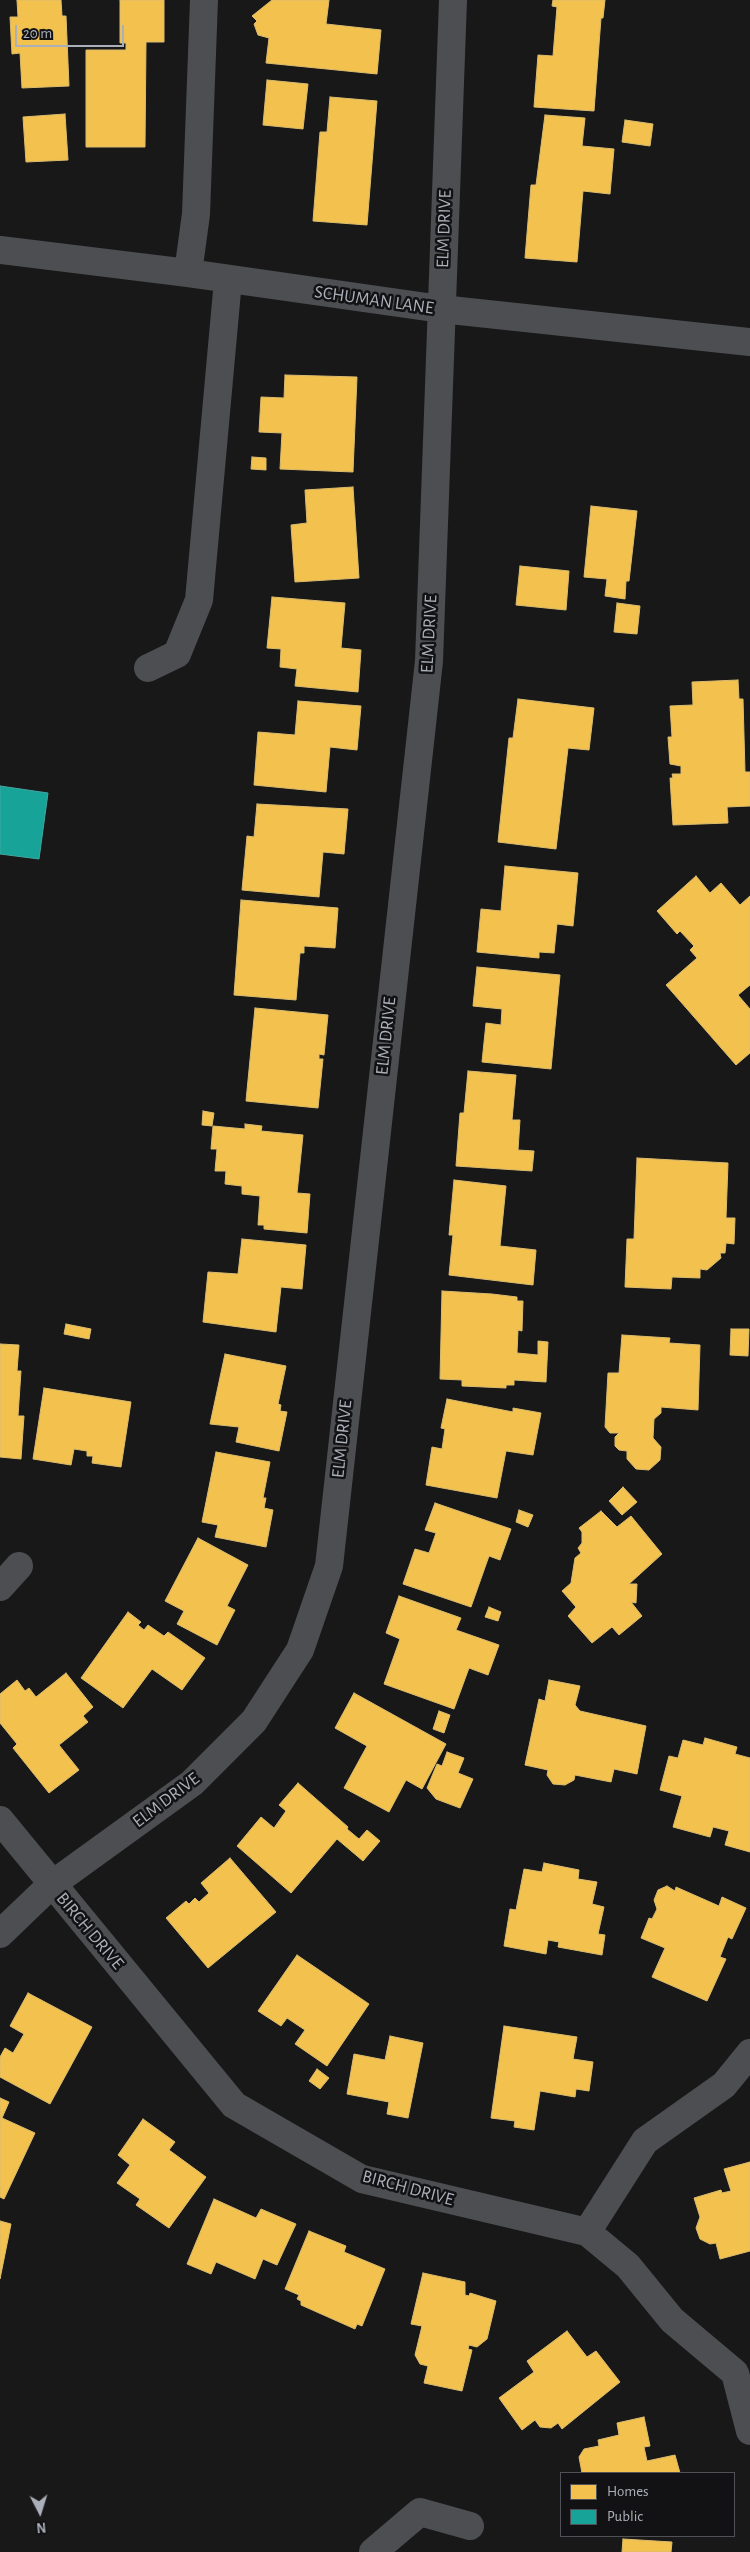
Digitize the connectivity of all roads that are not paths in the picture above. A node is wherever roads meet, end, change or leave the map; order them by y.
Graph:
1 (204, 0) edge
2 (453, 0) edge
3 (0, 250) edge
4 (188, 274) junction
5 (228, 280) junction
6 (442, 309) junction
7 (750, 342) edge
8 (148, 668) dead end
9 (19, 1566) dead end
10 (0, 1587) edge
11 (0, 1820) edge
12 (51, 1885) junction
13 (0, 1934) edge
14 (750, 2053) edge
15 (587, 2232) junction
16 (743, 2369) edge
17 (750, 2431) edge
18 (470, 2526) dead end
19 (373, 2552) edge

1 - 4 street
2 - 6 street, ELM DRIVE
3 - 4 street, SCHUMAN LANE
4 - 5 street, SCHUMAN LANE
5 - 6 street, SCHUMAN LANE
5 - 8 street
6 - 7 street, SCHUMAN LANE
6 - 12 street, ELM DRIVE
9 - 10 street
11 - 12 street, BIRCH DRIVE
12 - 13 street, ELM DRIVE
12 - 15 street, BIRCH DRIVE
14 - 15 street
15 - 16 street, BIRCH DRIVE
16 - 17 street, BIRCH DRIVE
18 - 19 street

